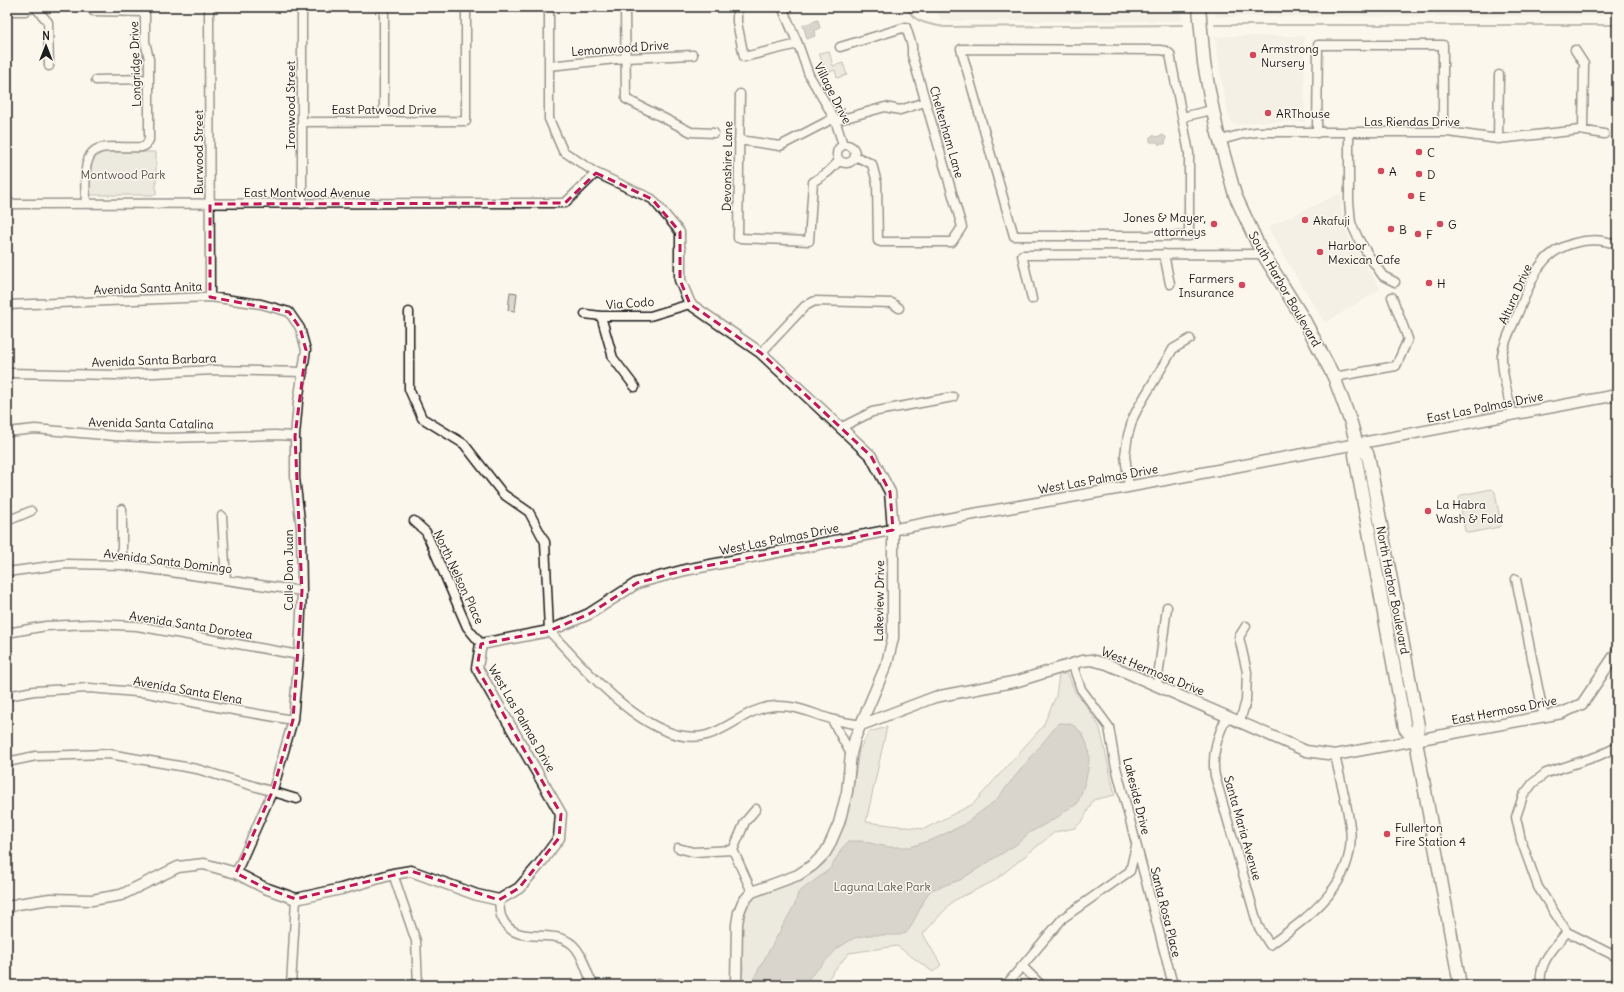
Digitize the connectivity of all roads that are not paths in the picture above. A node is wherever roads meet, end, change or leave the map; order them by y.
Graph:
1 (35, 7) edge
2 (209, 7) edge
3 (302, 7) edge
4 (384, 7) edge
5 (466, 7) edge
6 (549, 7) edge
7 (625, 7) edge
8 (737, 7) edge
9 (782, 7) edge
10 (1199, 7) edge
11 (145, 9) edge
12 (7, 11) edge
13 (93, 11) dead end
14 (798, 44) junction
15 (840, 47) dead end
16 (1575, 50) dead end
17 (694, 55) dead end
18 (626, 58) junction
19 (49, 66) dead end
20 (549, 66) junction
21 (1499, 75) dead end
22 (96, 80) dead end
23 (149, 80) junction
24 (740, 94) dead end
25 (926, 102) junction
26 (1212, 110) junction
27 (1182, 117) junction
28 (834, 120) junction
29 (384, 121) junction
30 (302, 122) junction
31 (1583, 130) junction
32 (1443, 132) junction
33 (714, 133) dead end
34 (1317, 133) junction
35 (1349, 133) junction
36 (1604, 134) dead end
37 (1498, 138) junction
38 (739, 140) junction
39 (1220, 140) junction
40 (843, 145) junction
41 (855, 156) junction
42 (839, 161) junction
43 (596, 174) junction
44 (7, 204) edge
45 (86, 204) junction
46 (210, 204) junction
47 (302, 204) junction
48 (1617, 245) edge
49 (680, 248) joint
50 (1164, 254) junction
51 (1263, 254) junction
52 (1394, 282) dead end
53 (1170, 284) dead end
54 (1392, 297) dead end
55 (210, 298) junction
56 (1032, 298) dead end
57 (690, 304) junction
58 (7, 305) edge
59 (899, 308) dead end
60 (289, 312) joint
61 (409, 312) dead end
62 (585, 314) dead end
63 (601, 316) junction
64 (1190, 339) dead end
65 (761, 353) junction
66 (1323, 357) joint
67 (303, 372) junction
68 (7, 373) edge
69 (1334, 377) junction
70 (635, 387) dead end
71 (1617, 395) edge
72 (953, 398) dead end
73 (1512, 415) junction
74 (840, 428) junction
75 (7, 432) edge
76 (295, 436) junction
77 (1357, 445) junction
78 (1129, 487) junction
79 (122, 509) dead end
80 (31, 511) dead end
81 (222, 516) dead end
82 (7, 521) edge
83 (414, 521) dead end
84 (893, 530) junction
85 (122, 565) junction
86 (7, 572) edge
87 (1516, 579) dead end
88 (226, 580) junction
89 (302, 590) junction
90 (1168, 607) dead end
91 (1246, 626) dead end
92 (549, 631) junction
93 (7, 633) edge
94 (481, 644) junction
95 (1617, 652) edge
96 (299, 655) junction
97 (1072, 663) junction
98 (1157, 685) junction
99 (7, 696) edge
100 (1227, 716) junction
101 (1544, 717) junction
102 (293, 720) junction
103 (832, 720) junction
104 (1240, 721) junction
105 (861, 725) junction
106 (1416, 741) junction
107 (1617, 747) edge
108 (851, 754) junction
109 (1335, 755) junction
110 (7, 762) edge
111 (273, 790) junction
112 (297, 799) dead end
113 (756, 810) dead end
114 (1137, 845) junction
115 (678, 848) dead end
116 (733, 850) junction
117 (236, 873) junction
118 (393, 874) junction
119 (752, 892) junction
120 (296, 899) junction
121 (499, 900) junction
122 (7, 908) edge
123 (1568, 932) junction
124 (1617, 957) edge
125 (1022, 966) junction
126 (291, 985) edge
127 (418, 985) edge
128 (594, 985) edge
129 (736, 985) edge
130 (1006, 985) edge
131 (1041, 985) edge
132 (1173, 985) edge
133 (1460, 985) edge
134 (1541, 985) edge

1 - 12 street
1 - 19 street
2 - 46 street, Burwood Street
3 - 30 street, Ironwood Street
4 - 29 street
5 - 29 street, East Patwood Drive
6 - 20 street
7 - 18 street
8 - 14 street
9 - 14 street, Village Drive
10 - 26 main road
11 - 13 street
11 - 23 street, Longridge Drive
14 - 28 street, Village Drive
15 - 25 street, Cheltenham Lane
16 - 31 street
17 - 18 street, Lemonwood Drive
18 - 20 street, Lemonwood Drive
18 - 33 street
20 - 43 street
21 - 37 street
22 - 23 street
23 - 45 street, Longridge Drive
24 - 38 street, Devonshire Lane
25 - 28 street
25 - 41 street, Cheltenham Lane
26 - 27 street
26 - 39 main road
27 - 27 street
28 - 38 street
28 - 40 street, Village Drive
29 - 30 street, East Patwood Drive
30 - 47 street, Ironwood Street
31 - 36 street, Las Riendas Drive
31 - 37 street, Las Riendas Drive
32 - 34 street
32 - 35 street, Las Riendas Drive
32 - 37 street, Las Riendas Drive
34 - 35 street, Las Riendas Drive
34 - 39 street, Las Riendas Drive
35 - 52 street
38 - 42 street, Devonshire Lane
39 - 51 main road, South Harbor Boulevard
40 - 41 street
40 - 42 street
41 - 42 street
43 - 47 street, East Montwood Avenue
43 - 49 street
44 - 45 street, East Montwood Avenue
45 - 46 street, East Montwood Avenue
46 - 47 street, East Montwood Avenue
46 - 55 street, Burwood Street
48 - 73 street, Altura Drive
49 - 57 street
50 - 51 street
50 - 53 street
50 - 56 street
51 - 66 main road, South Harbor Boulevard
54 - 69 street
55 - 58 street, Avenida Santa Anita
55 - 60 street, Avenida Santa Anita
57 - 63 street, Via Codo
57 - 65 street, Lakeview Drive
59 - 65 street
60 - 67 street, Calle Don Juan
61 - 92 street
62 - 63 street
63 - 70 street, Via Codo
64 - 78 street
65 - 74 street, Lakeview Drive
66 - 69 main road, North Harbor Boulevard
67 - 68 street, Avenida Santa Barbara
67 - 76 street, Calle Don Juan
69 - 77 main road, North Harbor Boulevard
71 - 73 street, East Las Palmas Drive
72 - 74 street
73 - 77 street, East Las Palmas Drive
74 - 84 street, Lakeview Drive
75 - 76 street, Avenida Santa Catalina
76 - 89 street, Calle Don Juan
77 - 78 street, West Las Palmas Drive
77 - 106 main road, North Harbor Boulevard
78 - 84 street, West Las Palmas Drive
79 - 85 street
80 - 82 street
81 - 88 street
83 - 94 street, North Nelson Place
84 - 92 street, West Las Palmas Drive
84 - 105 street, Lakeview Drive
85 - 86 street, Avenida Santa Domingo
85 - 88 street, Avenida Santa Domingo
87 - 101 street
88 - 89 street, Avenida Santa Domingo
89 - 96 street, Calle Don Juan
90 - 98 street
91 - 104 street
92 - 94 street, West Las Palmas Drive
92 - 103 street
93 - 96 street, Avenida Santa Dorotea
94 - 121 street, West Las Palmas Drive
95 - 101 street, East Hermosa Drive
96 - 102 street, Calle Don Juan
97 - 98 street, West Hermosa Drive
97 - 105 street, West Hermosa Drive
97 - 114 street, Lakeside Drive
98 - 100 street, West Hermosa Drive
99 - 102 street, Avenida Santa Elena
100 - 104 street, West Hermosa Drive
100 - 109 street, Santa Maria Avenue
101 - 106 street, East Hermosa Drive
102 - 111 street, Calle Don Juan
103 - 105 street
103 - 108 street
104 - 109 street, West Hermosa Drive
105 - 108 street, Lakeview Drive
106 - 109 street, West Hermosa Drive
106 - 133 main road, North Harbor Boulevard
107 - 123 street
108 - 119 street, Lakeview Drive
110 - 111 street
111 - 112 street
111 - 117 street, Calle Don Juan
113 - 116 street
114 - 125 street, Lakeside Drive
114 - 132 street, Santa Rosa Place
115 - 116 street
116 - 119 street
117 - 120 street
117 - 122 street
118 - 120 street
118 - 121 street
118 - 127 street
119 - 129 street
120 - 126 street
121 - 128 street
123 - 124 street
123 - 134 street
125 - 130 street, Lakeside Drive
125 - 131 street

